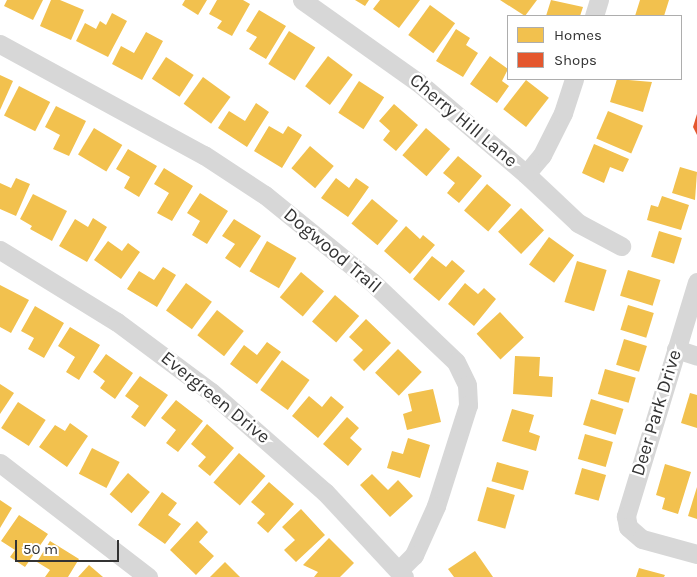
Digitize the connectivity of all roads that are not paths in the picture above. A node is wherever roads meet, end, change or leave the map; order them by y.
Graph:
1 (302, 0) edge
2 (599, 0) edge
3 (594, 15) edge
4 (0, 44) edge
5 (574, 80) edge
6 (526, 174) junction
7 (621, 246) dead end
8 (0, 250) edge
9 (697, 282) edge
10 (676, 349) junction
11 (697, 356) edge
12 (0, 463) edge
13 (697, 554) edge
14 (402, 573) edge
15 (148, 577) edge

1 - 6 street, Cherry Hill Lane
2 - 3 street
4 - 14 street, Dogwood Trail
5 - 6 street
6 - 7 street, Cherry Hill Lane
8 - 14 street, Evergreen Drive
9 - 10 street, Deer Park Drive
10 - 11 street
10 - 13 street, Deer Park Drive
12 - 15 street

